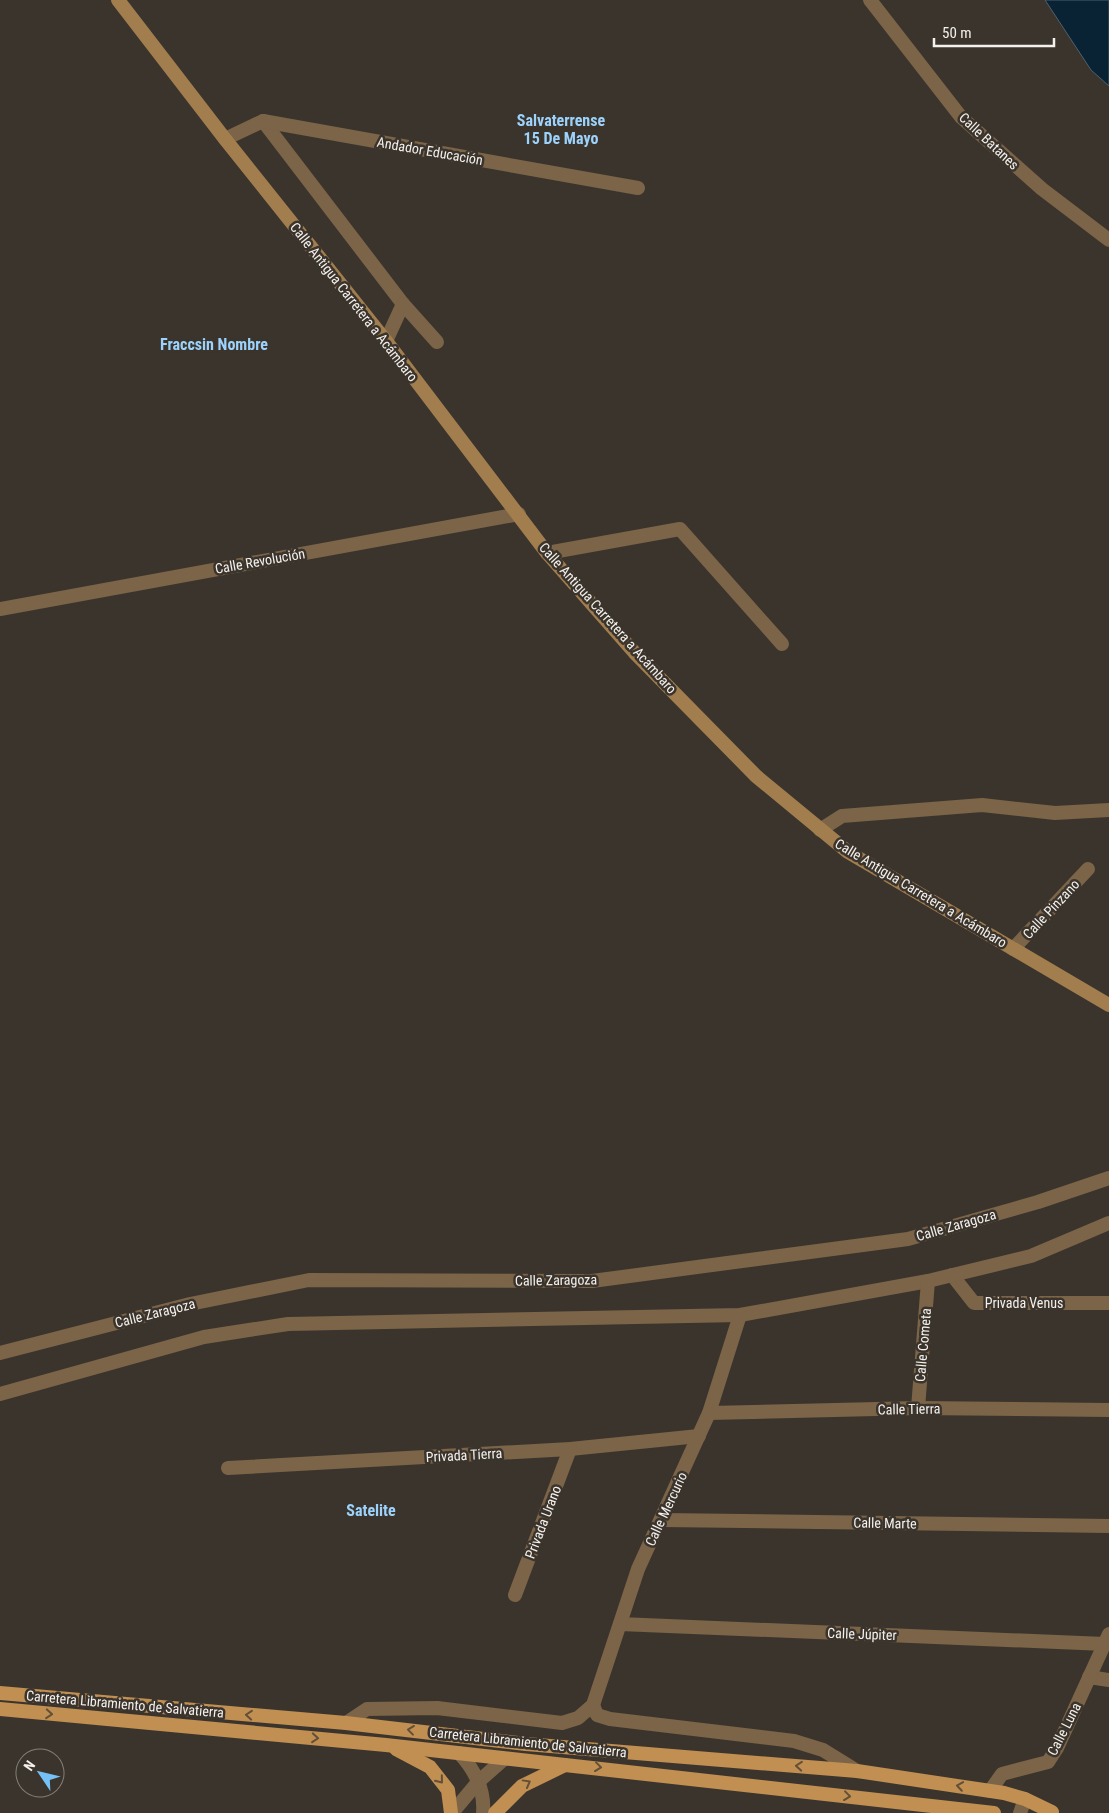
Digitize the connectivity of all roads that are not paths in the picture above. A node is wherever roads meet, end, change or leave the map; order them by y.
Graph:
1 (118, 0) edge
2 (870, 0) edge
3 (263, 121) junction
4 (225, 139) junction
5 (638, 188) dead end
6 (1109, 240) edge
7 (403, 304) junction
8 (386, 341) junction
9 (437, 342) dead end
10 (519, 514) junction
11 (547, 553) junction
12 (0, 608) edge
13 (782, 644) dead end
14 (1109, 810) edge
15 (820, 830) junction
16 (1088, 869) dead end
17 (1013, 949) junction
18 (1109, 1005) edge
19 (1109, 1178) edge
20 (1109, 1223) edge
21 (952, 1275) junction
22 (928, 1281) junction
23 (1109, 1302) edge
24 (740, 1315) junction
25 (0, 1354) edge
26 (0, 1394) edge
27 (918, 1408) junction
28 (1109, 1410) edge
29 (709, 1413) junction
30 (699, 1436) junction
31 (570, 1449) junction
32 (228, 1468) dead end
33 (662, 1520) junction
34 (1109, 1526) edge
35 (515, 1595) dead end
36 (620, 1624) junction
37 (1107, 1639) edge
38 (1090, 1677) junction
39 (1109, 1680) edge
40 (0, 1693) edge
41 (593, 1705) junction
42 (0, 1710) edge
43 (346, 1723) junction
44 (441, 1734) junction
45 (526, 1744) junction
46 (386, 1745) junction
47 (459, 1753) junction
48 (504, 1759) junction
49 (567, 1764) junction
50 (857, 1771) junction
51 (478, 1782) junction
52 (990, 1791) junction
53 (1025, 1798) junction
54 (452, 1813) edge
55 (483, 1813) edge
56 (495, 1813) edge
57 (994, 1813) edge
58 (1020, 1813) edge
59 (1052, 1813) edge

1 - 4 main road, Calle Antigua Carretera a Acámbaro
2 - 6 street, Calle Batanes
3 - 4 street
3 - 5 street, Andador Educación
3 - 7 street
4 - 8 main road, Calle Antigua Carretera a Acámbaro
7 - 8 street
7 - 9 street
8 - 10 main road, Calle Antigua Carretera a Acámbaro
10 - 11 main road, Calle Antigua Carretera a Acámbaro
10 - 12 street, Calle Revolución
11 - 13 street
11 - 15 main road, Calle Antigua Carretera a Acámbaro
14 - 15 street
15 - 17 main road, Calle Antigua Carretera a Acámbaro
16 - 17 street, Calle Pinzano
17 - 18 main road, Calle Antigua Carretera a Acámbaro
19 - 25 street, Calle Zaragoza
20 - 21 street
21 - 22 street
21 - 23 street, Privada Venus
22 - 24 street
22 - 27 street, Calle Cometa
24 - 26 street
24 - 29 street, Calle Mercurio
27 - 28 street, Calle Tierra
27 - 29 street, Calle Tierra
29 - 30 street, Calle Mercurio
30 - 31 street, Privada Tierra
30 - 33 street, Calle Mercurio
31 - 32 street, Privada Tierra
31 - 35 street, Privada Urano
33 - 34 street, Calle Marte
33 - 36 street, Calle Mercurio
36 - 37 street, Calle Júpiter
36 - 41 street, Calle Mercurio
37 - 38 street, Calle Luna
38 - 39 street
38 - 52 street, Calle Luna
43 -> 40 main road, Carretera Libramiento de Salvatierra
41 - 43 street
41 - 50 street
42 -> 46 main road, Carretera Libramiento de Salvatierra
44 -> 43 main road, Carretera Libramiento de Salvatierra
44 - 45 main road, Carretera Libramiento de Salvatierra
44 - 47 main road
45 - 48 main road
50 -> 45 main road, Carretera Libramiento de Salvatierra
46 - 47 main road, Carretera Libramiento de Salvatierra
46 -> 54 main road
47 - 48 main road, Carretera Libramiento de Salvatierra
47 - 51 street
48 - 49 main road, Carretera Libramiento de Salvatierra
48 - 51 street
56 -> 49 main road
49 -> 57 main road, Carretera Libramiento de Salvatierra
52 -> 50 main road, Carretera Libramiento de Salvatierra
51 - 54 street
51 - 55 street
52 - 53 main road, Carretera Libramiento de Salvatierra
53 - 58 street
53 - 59 main road, Carretera Libramiento de Salvatierra

